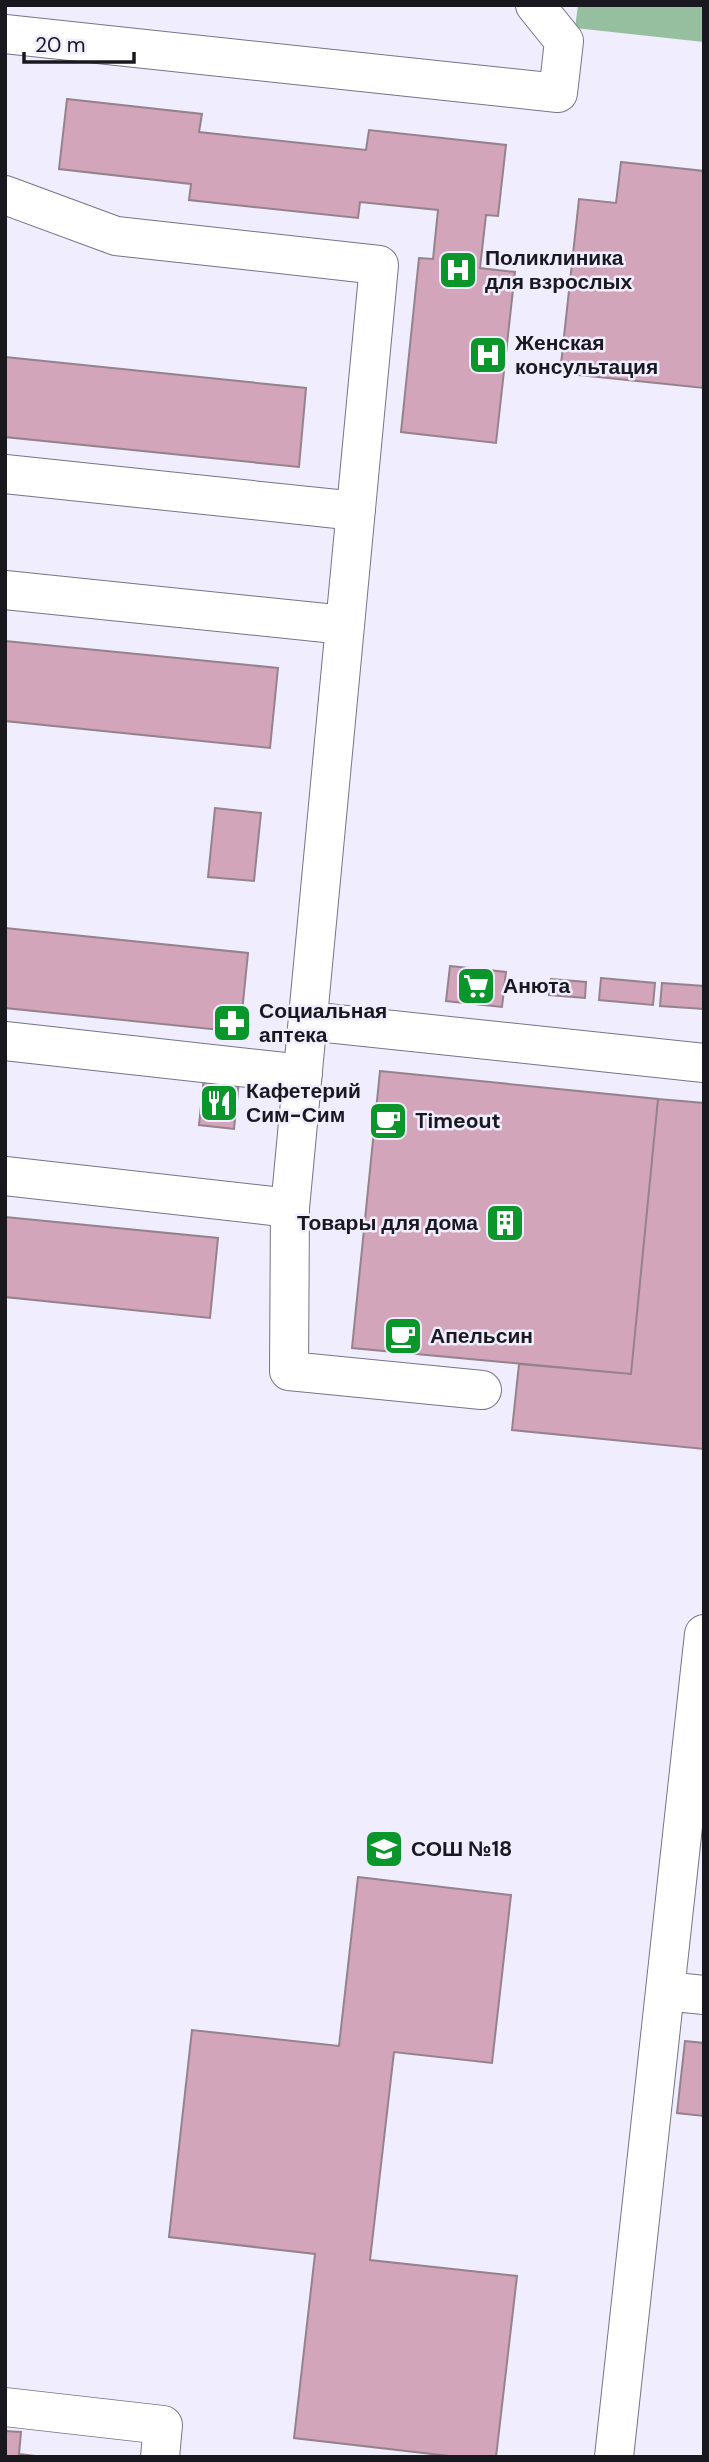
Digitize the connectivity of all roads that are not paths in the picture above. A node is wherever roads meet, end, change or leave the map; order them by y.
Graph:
1 (535, 5) edge
2 (5, 34) edge
3 (5, 195) edge
4 (5, 474) edge
5 (356, 511) junction
6 (5, 590) edge
7 (345, 625) junction
8 (308, 1021) junction
9 (5, 1041) edge
10 (704, 1063) edge
11 (303, 1074) junction
12 (5, 1176) edge
13 (290, 1208) junction
14 (482, 1390) dead end
15 (704, 1634) edge
16 (701, 1695) edge
17 (665, 1992) junction
18 (704, 1995) edge
19 (5, 2407) edge
20 (160, 2457) edge
21 (614, 2457) edge

1 - 2 lane
3 - 5 lane
4 - 5 lane
5 - 7 lane
6 - 7 lane
7 - 8 lane
8 - 10 lane
8 - 11 lane
9 - 11 lane
11 - 13 lane
12 - 13 lane
13 - 14 lane
15 - 16 lane
16 - 17 lane
17 - 18 lane
17 - 21 lane
19 - 20 lane

